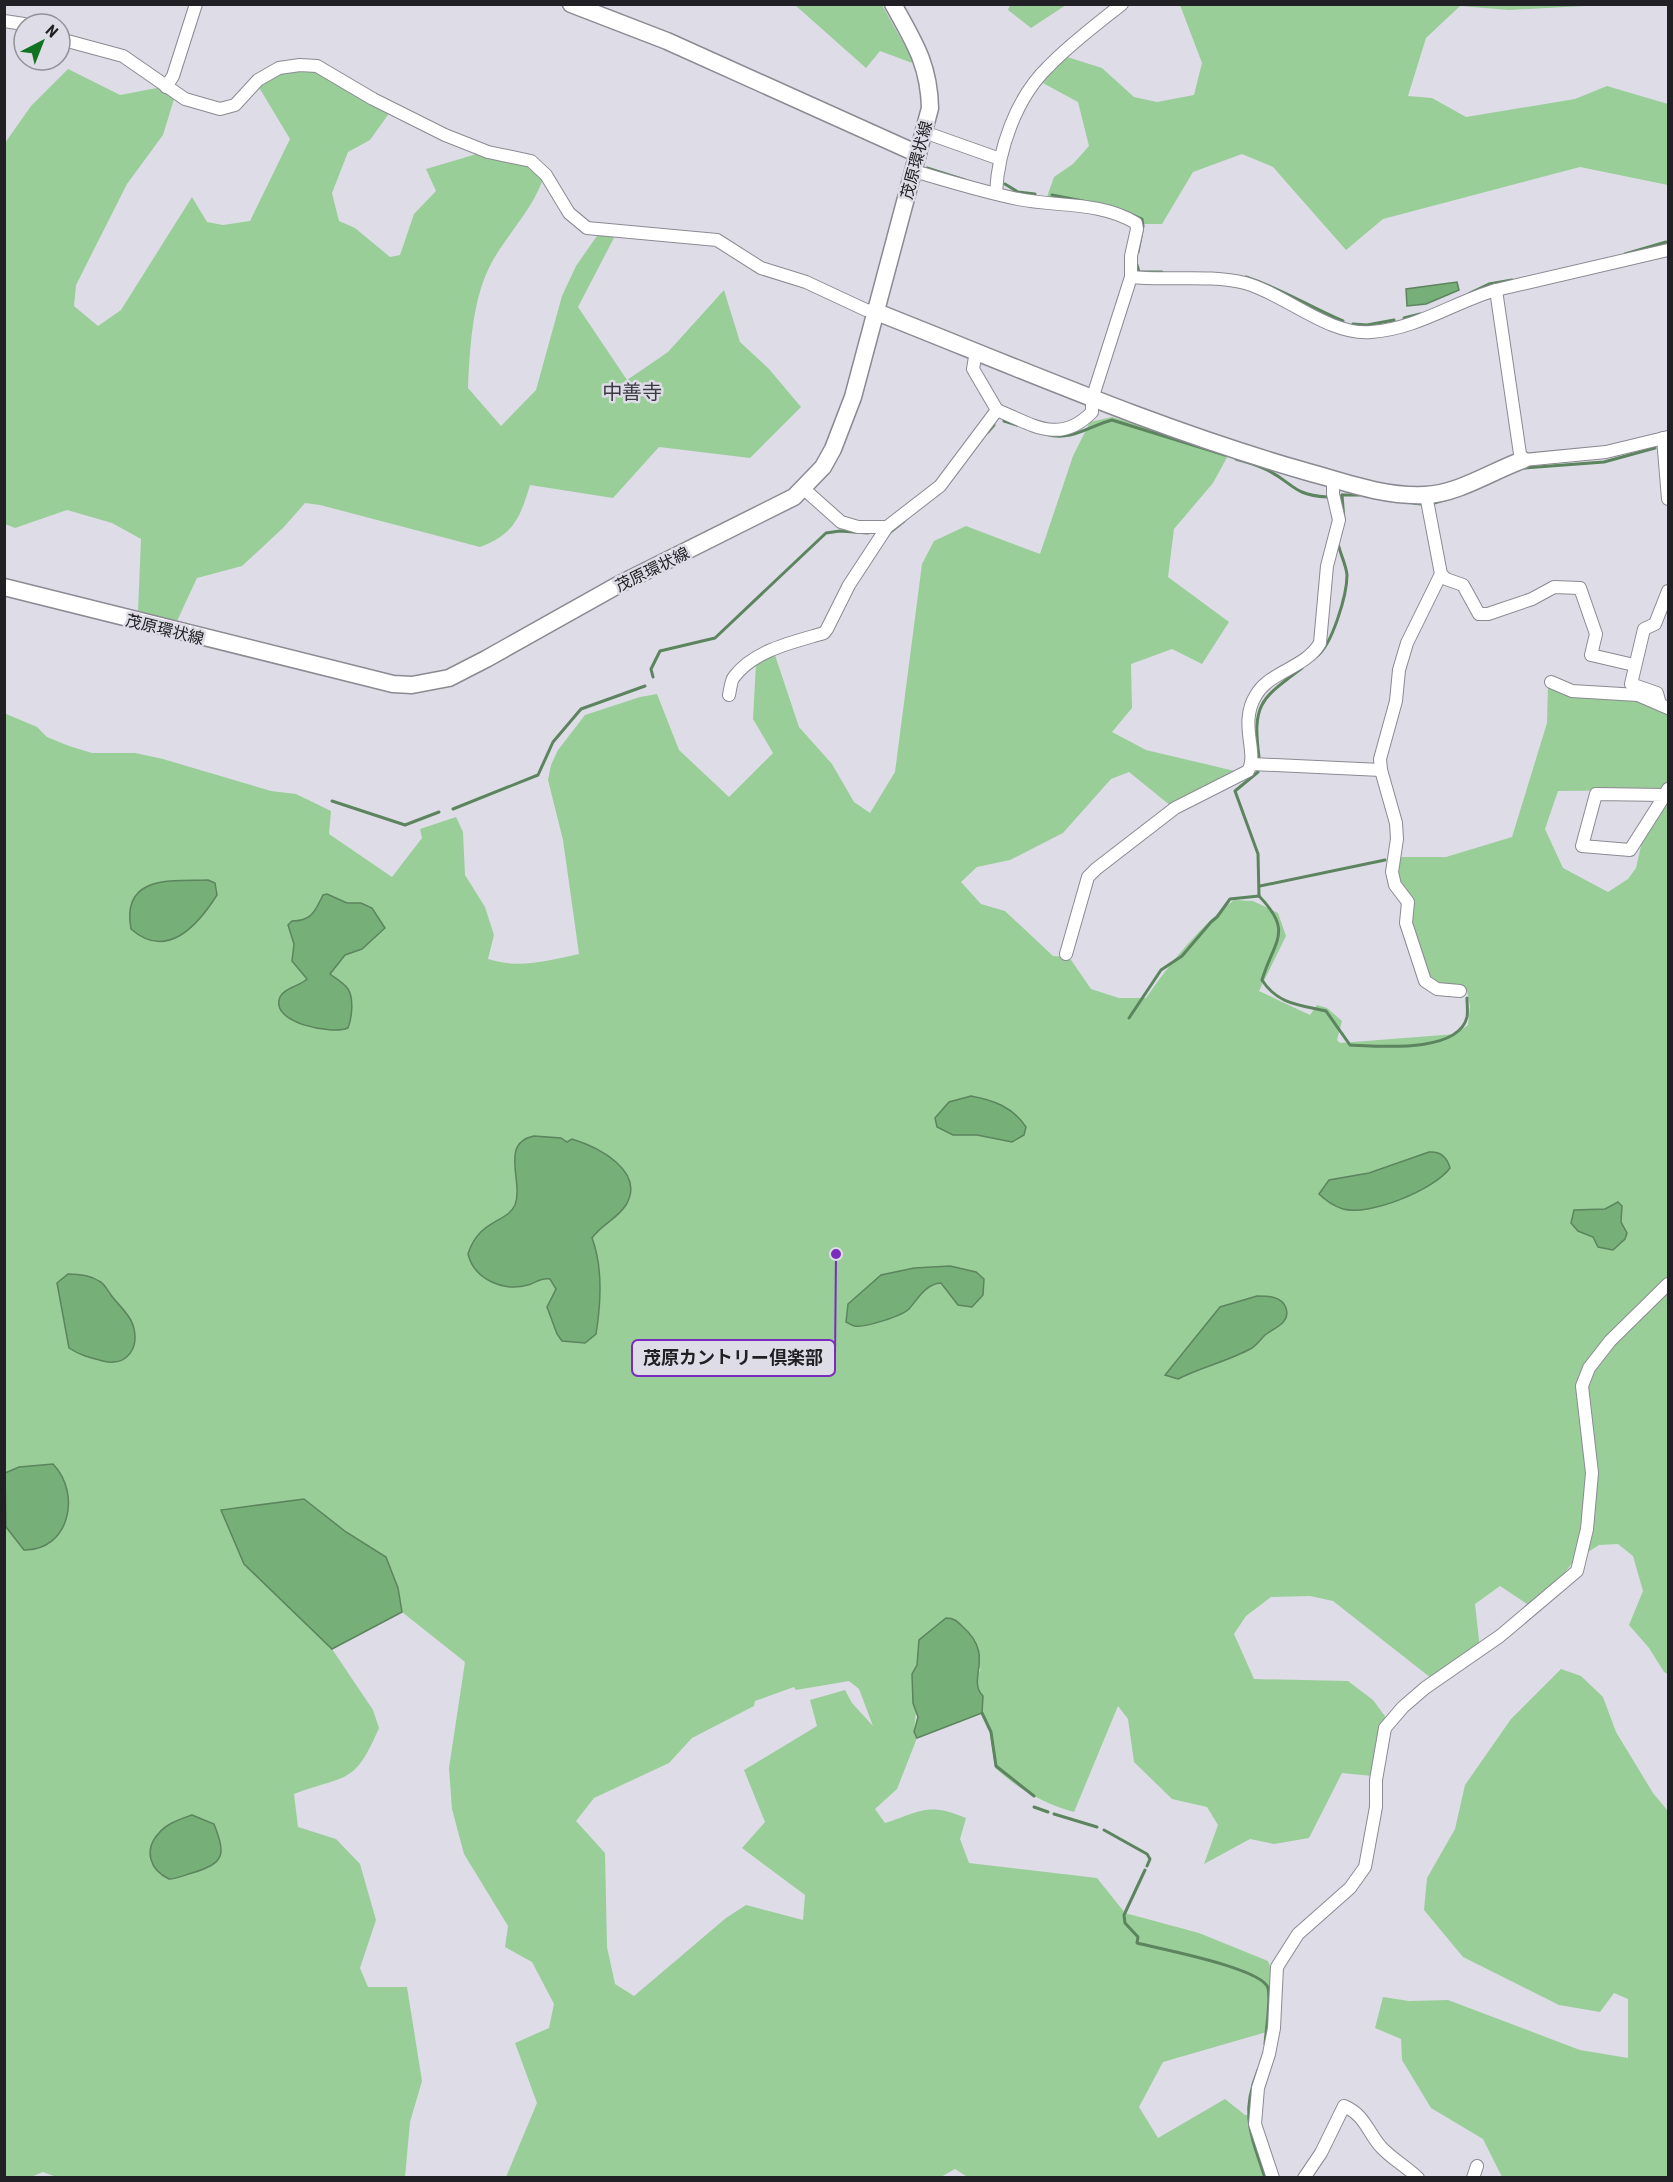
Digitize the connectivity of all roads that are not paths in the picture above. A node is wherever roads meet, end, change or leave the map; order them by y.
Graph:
1 (196, 4) edge
2 (572, 4) edge
3 (893, 4) edge
4 (1122, 4) edge
5 (72, 42) edge
6 (166, 87) junction
7 (924, 132) junction
8 (918, 154) junction
9 (1000, 159) junction
10 (914, 171) junction
11 (996, 193) junction
12 (1668, 250) edge
13 (1131, 277) junction
14 (1496, 290) junction
15 (874, 311) junction
16 (976, 351) junction
17 (1092, 399) junction
18 (997, 410) junction
19 (1666, 437) edge
20 (1523, 460) junction
21 (1333, 479) junction
22 (804, 489) junction
23 (1426, 495) junction
24 (1668, 499) edge
25 (887, 527) junction
26 (1441, 573) junction
27 (4, 587) edge
28 (1668, 591) edge
29 (1634, 665) junction
30 (1551, 682) dead end
31 (729, 695) dead end
32 (1664, 706) edge
33 (1252, 764) junction
34 (1381, 770) junction
35 (1667, 792) edge
36 (1066, 954) dead end
37 (1460, 991) dead end
38 (1668, 1284) edge
39 (1273, 2178) edge
40 (1304, 2178) edge
41 (1418, 2178) edge

1 - 6 street
2 - 8 main road
3 - 7 main road, 茂原環状線
4 - 9 street
5 - 6 street
6 - 15 street
7 - 8 main road, 茂原環状線
7 - 9 street
8 - 10 main road, 茂原環状線
9 - 11 street
10 - 11 street
10 - 15 main road, 茂原環状線
11 - 13 street
12 - 14 street
13 - 14 street
13 - 17 street
14 - 20 street
15 - 16 main road
15 - 22 main road, 茂原環状線
16 - 17 main road
16 - 18 street
17 - 18 street
17 - 21 main road
18 - 25 street
19 - 20 street
19 - 24 street
20 - 23 main road
21 - 23 main road
21 - 33 street
22 - 25 street
22 - 27 main road, 茂原環状線
23 - 26 street
25 - 31 street
26 - 29 street
26 - 34 street
28 - 29 street
29 - 32 street
30 - 32 street
33 - 34 street
33 - 36 street
34 - 37 street
35 - 35 street
38 - 39 street
40 - 41 street

